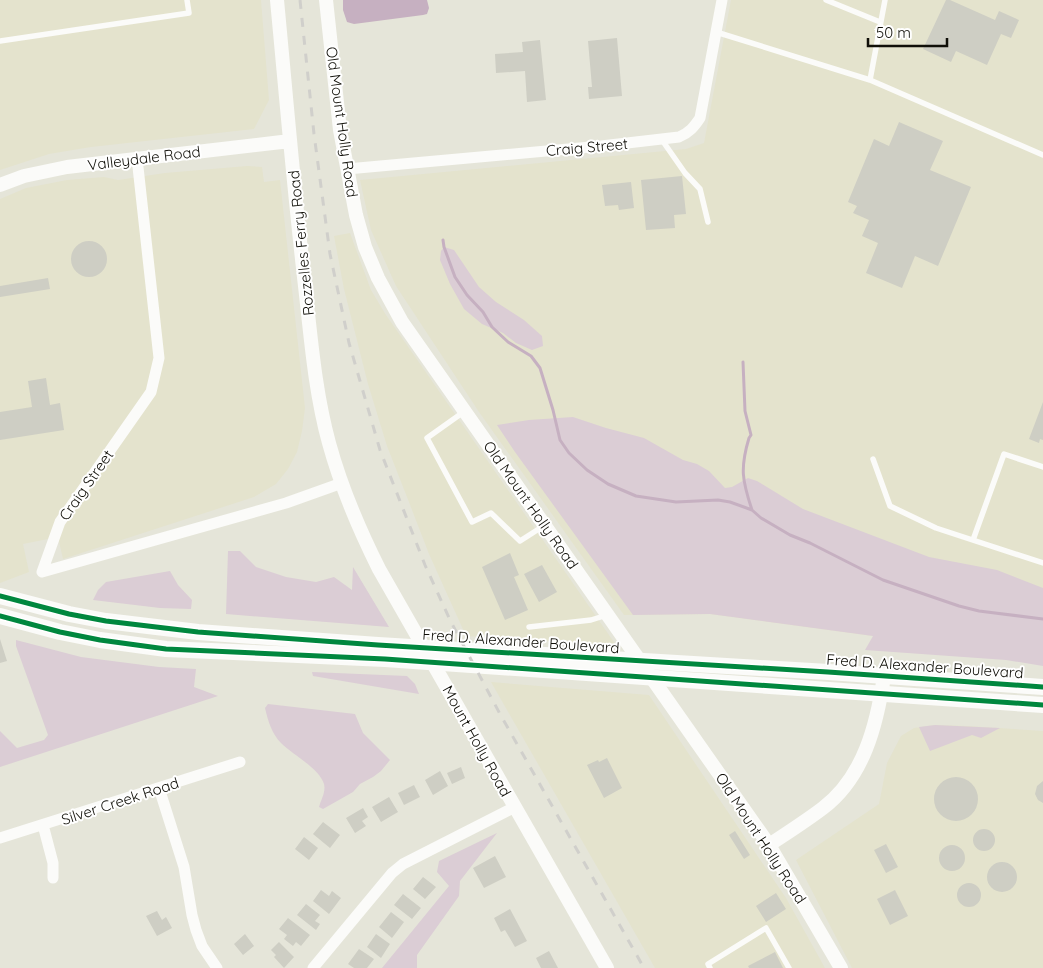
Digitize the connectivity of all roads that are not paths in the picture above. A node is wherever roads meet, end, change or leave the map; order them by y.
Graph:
1 (187, 0) edge
2 (277, 0) edge
3 (326, 0) edge
4 (722, 0) edge
5 (826, 0) edge
6 (885, 0) edge
7 (880, 22) junction
8 (716, 32) junction
9 (0, 41) edge
10 (870, 80) junction
11 (662, 140) junction
12 (290, 141) junction
13 (1043, 156) edge
14 (137, 158) junction
15 (347, 169) junction
16 (1, 182) edge
17 (708, 222) dead end
18 (465, 411) junction
19 (873, 459) dead end
20 (1043, 467) edge
21 (342, 483) junction
22 (546, 525) junction
23 (973, 540) junction
24 (1043, 563) edge
25 (0, 596) edge
26 (607, 615) junction
27 (0, 616) edge
28 (529, 627) dead end
29 (381, 652) junction
30 (884, 676) junction
31 (1043, 687) edge
32 (881, 695) junction
33 (1043, 705) edge
34 (240, 762) dead end
35 (159, 788) junction
36 (515, 807) junction
37 (43, 825) junction
38 (0, 838) edge
39 (769, 845) junction
40 (53, 878) dead end
41 (217, 968) edge
42 (313, 968) edge
43 (607, 968) edge
44 (710, 968) edge
45 (789, 968) edge
46 (841, 968) edge

1 - 9 lane
2 - 12 street, Rozzelles Ferry Road
3 - 15 street, Old Mount Holly Road
4 - 8 street, Craig Street
5 - 7 lane
6 - 7 lane
7 - 10 lane
8 - 10 lane
8 - 11 street, Craig Street
10 - 13 lane
11 - 15 street, Craig Street
11 - 17 lane
12 - 14 street, Valleydale Road
12 - 21 street, Rozzelles Ferry Road
14 - 16 street, Valleydale Road
14 - 21 street, Craig Street
15 - 18 street, Old Mount Holly Road
18 - 22 street, Old Mount Holly Road
18 - 22 lane
19 - 23 lane
20 - 23 lane
21 - 36 street, Mount Holly Road
22 - 26 street, Old Mount Holly Road
23 - 24 lane
25 - 29 main road, Fred D. Alexander Boulevard
26 - 28 lane
26 - 39 street, Old Mount Holly Road
27 - 29 main road, Fred D. Alexander Boulevard
29 - 30 main road, Fred D. Alexander Boulevard
29 - 32 main road, Fred D. Alexander Boulevard
30 - 31 main road, Fred D. Alexander Boulevard
30 - 32 street
32 - 33 main road, Fred D. Alexander Boulevard
32 - 39 street
34 - 35 street, Silver Creek Road
35 - 37 street, Silver Creek Road
35 - 41 street
36 - 42 street
36 - 43 street, Mount Holly Road
37 - 38 street, Silver Creek Road
37 - 40 street
39 - 46 street, Old Mount Holly Road
44 - 45 lane

